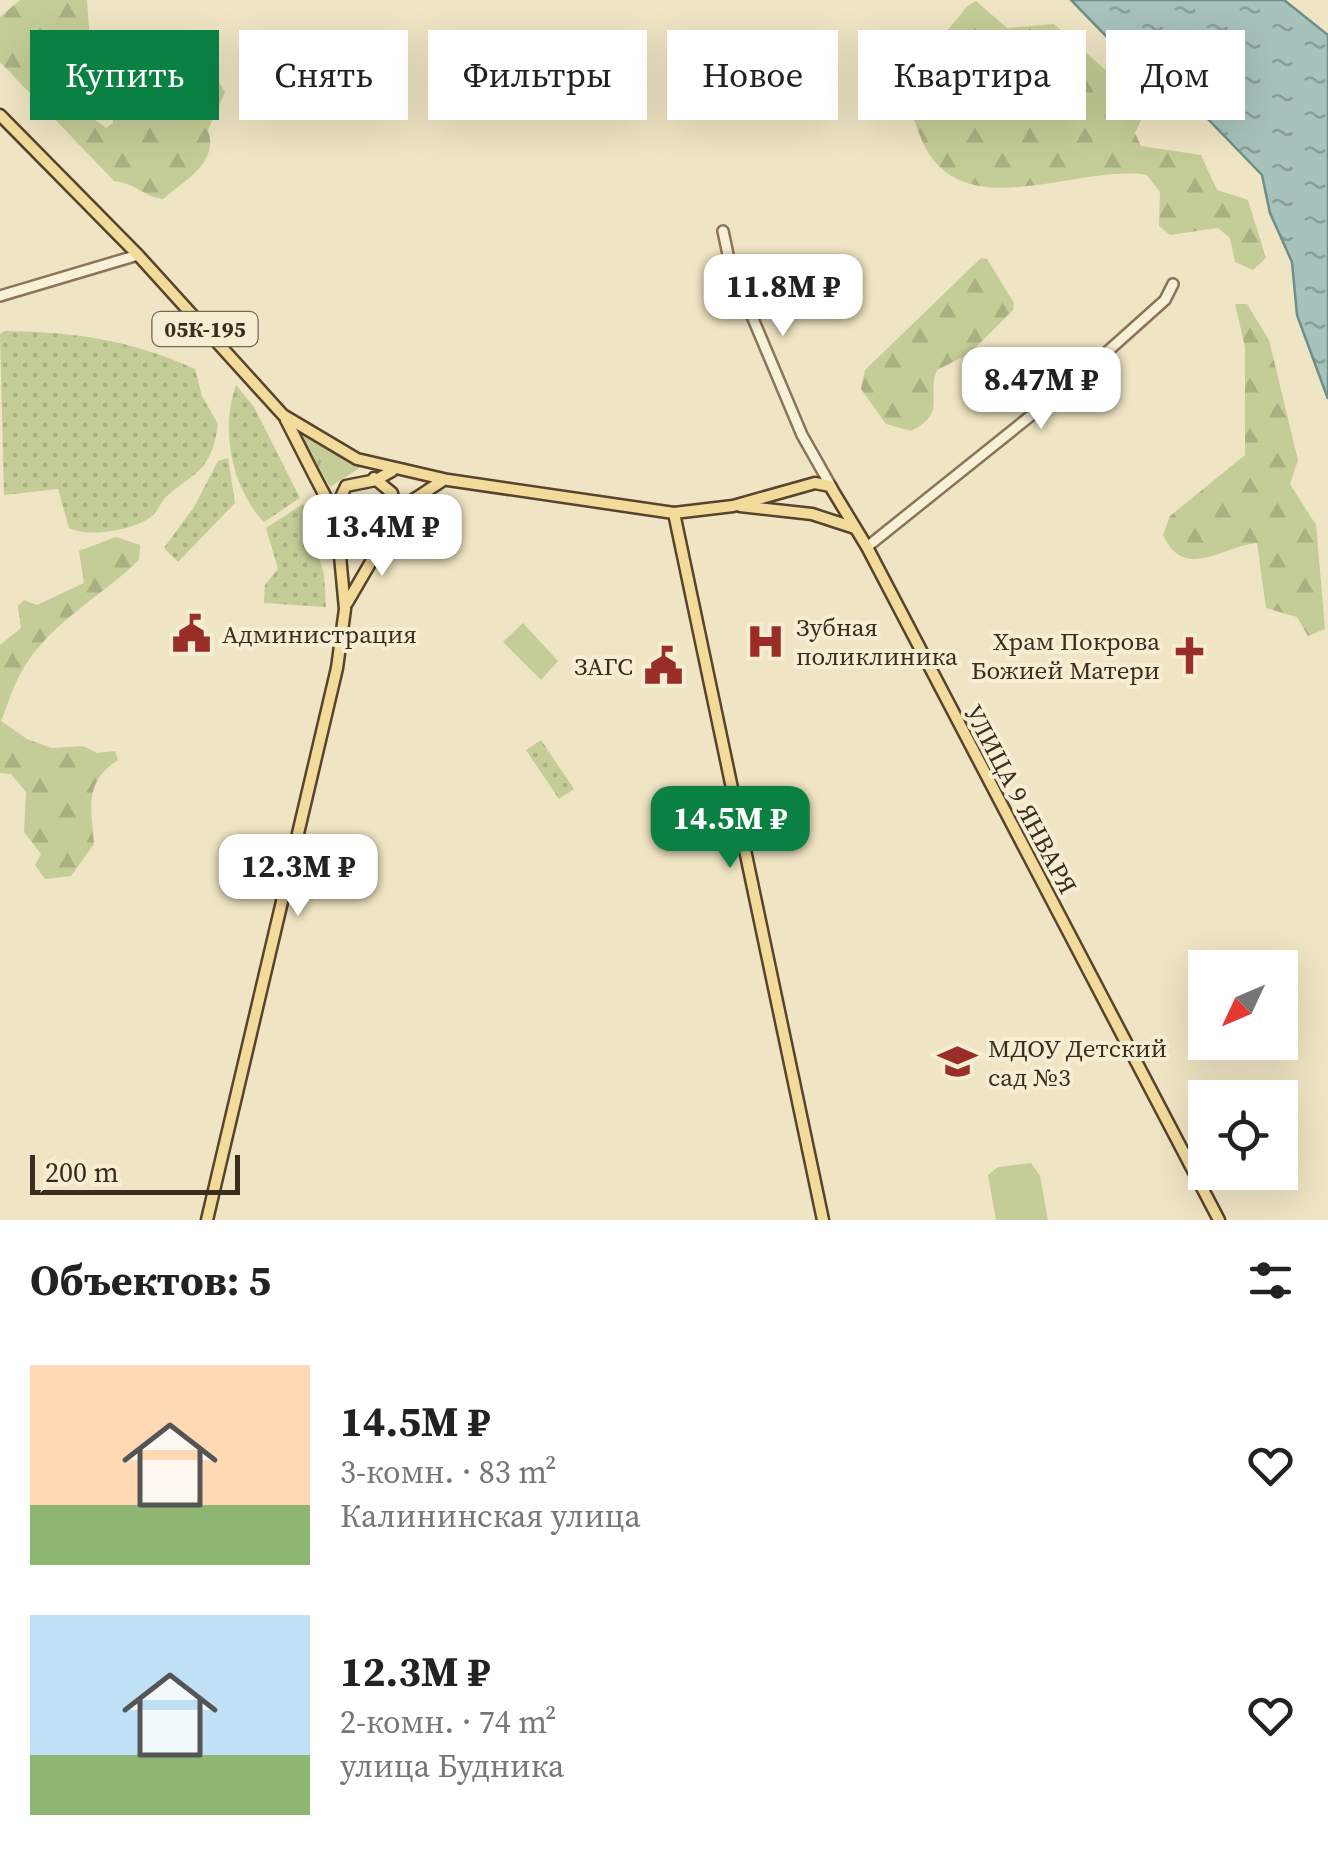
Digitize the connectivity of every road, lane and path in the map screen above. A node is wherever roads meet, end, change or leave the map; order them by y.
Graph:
1 (0, 115) edge
2 (723, 231) dead end
3 (138, 255) junction
4 (1173, 284) dead end
5 (0, 296) edge
6 (284, 415) junction
7 (812, 456) junction
8 (357, 459) junction
9 (393, 470) junction
10 (376, 480) junction
11 (448, 480) junction
12 (810, 485) junction
13 (834, 490) junction
14 (732, 506) junction
15 (674, 513) junction
16 (816, 514) junction
17 (336, 518) junction
18 (392, 527) junction
19 (856, 528) junction
20 (867, 547) junction
21 (345, 609) junction
22 (207, 1220) edge
23 (824, 1220) edge
24 (1220, 1220) edge

1 - 3 main road, 05К-195
2 - 7 street, УЛИЦА 9 ЯНВАРЯ
3 - 5 street
3 - 6 main road, 05К-195
4 - 20 street
6 - 8 main road
6 - 17 main road
7 - 12 street
7 - 13 street, УЛИЦА 9 ЯНВАРЯ
8 - 9 main road
8 - 10 main road
9 - 10 main road
9 - 11 main road
10 - 17 main road
10 - 18 main road
11 - 15 main road
11 - 18 main road
12 - 13 main road
12 - 14 main road
12 - 16 main road
13 - 16 main road
13 - 19 main road, УЛИЦА 9 ЯНВАРЯ
14 - 15 main road
14 - 16 main road
15 - 23 main road
16 - 19 main road
17 - 18 main road
17 - 21 main road
18 - 21 main road
19 - 20 main road, УЛИЦА 9 ЯНВАРЯ
20 - 24 main road, УЛИЦА 9 ЯНВАРЯ
21 - 22 main road

